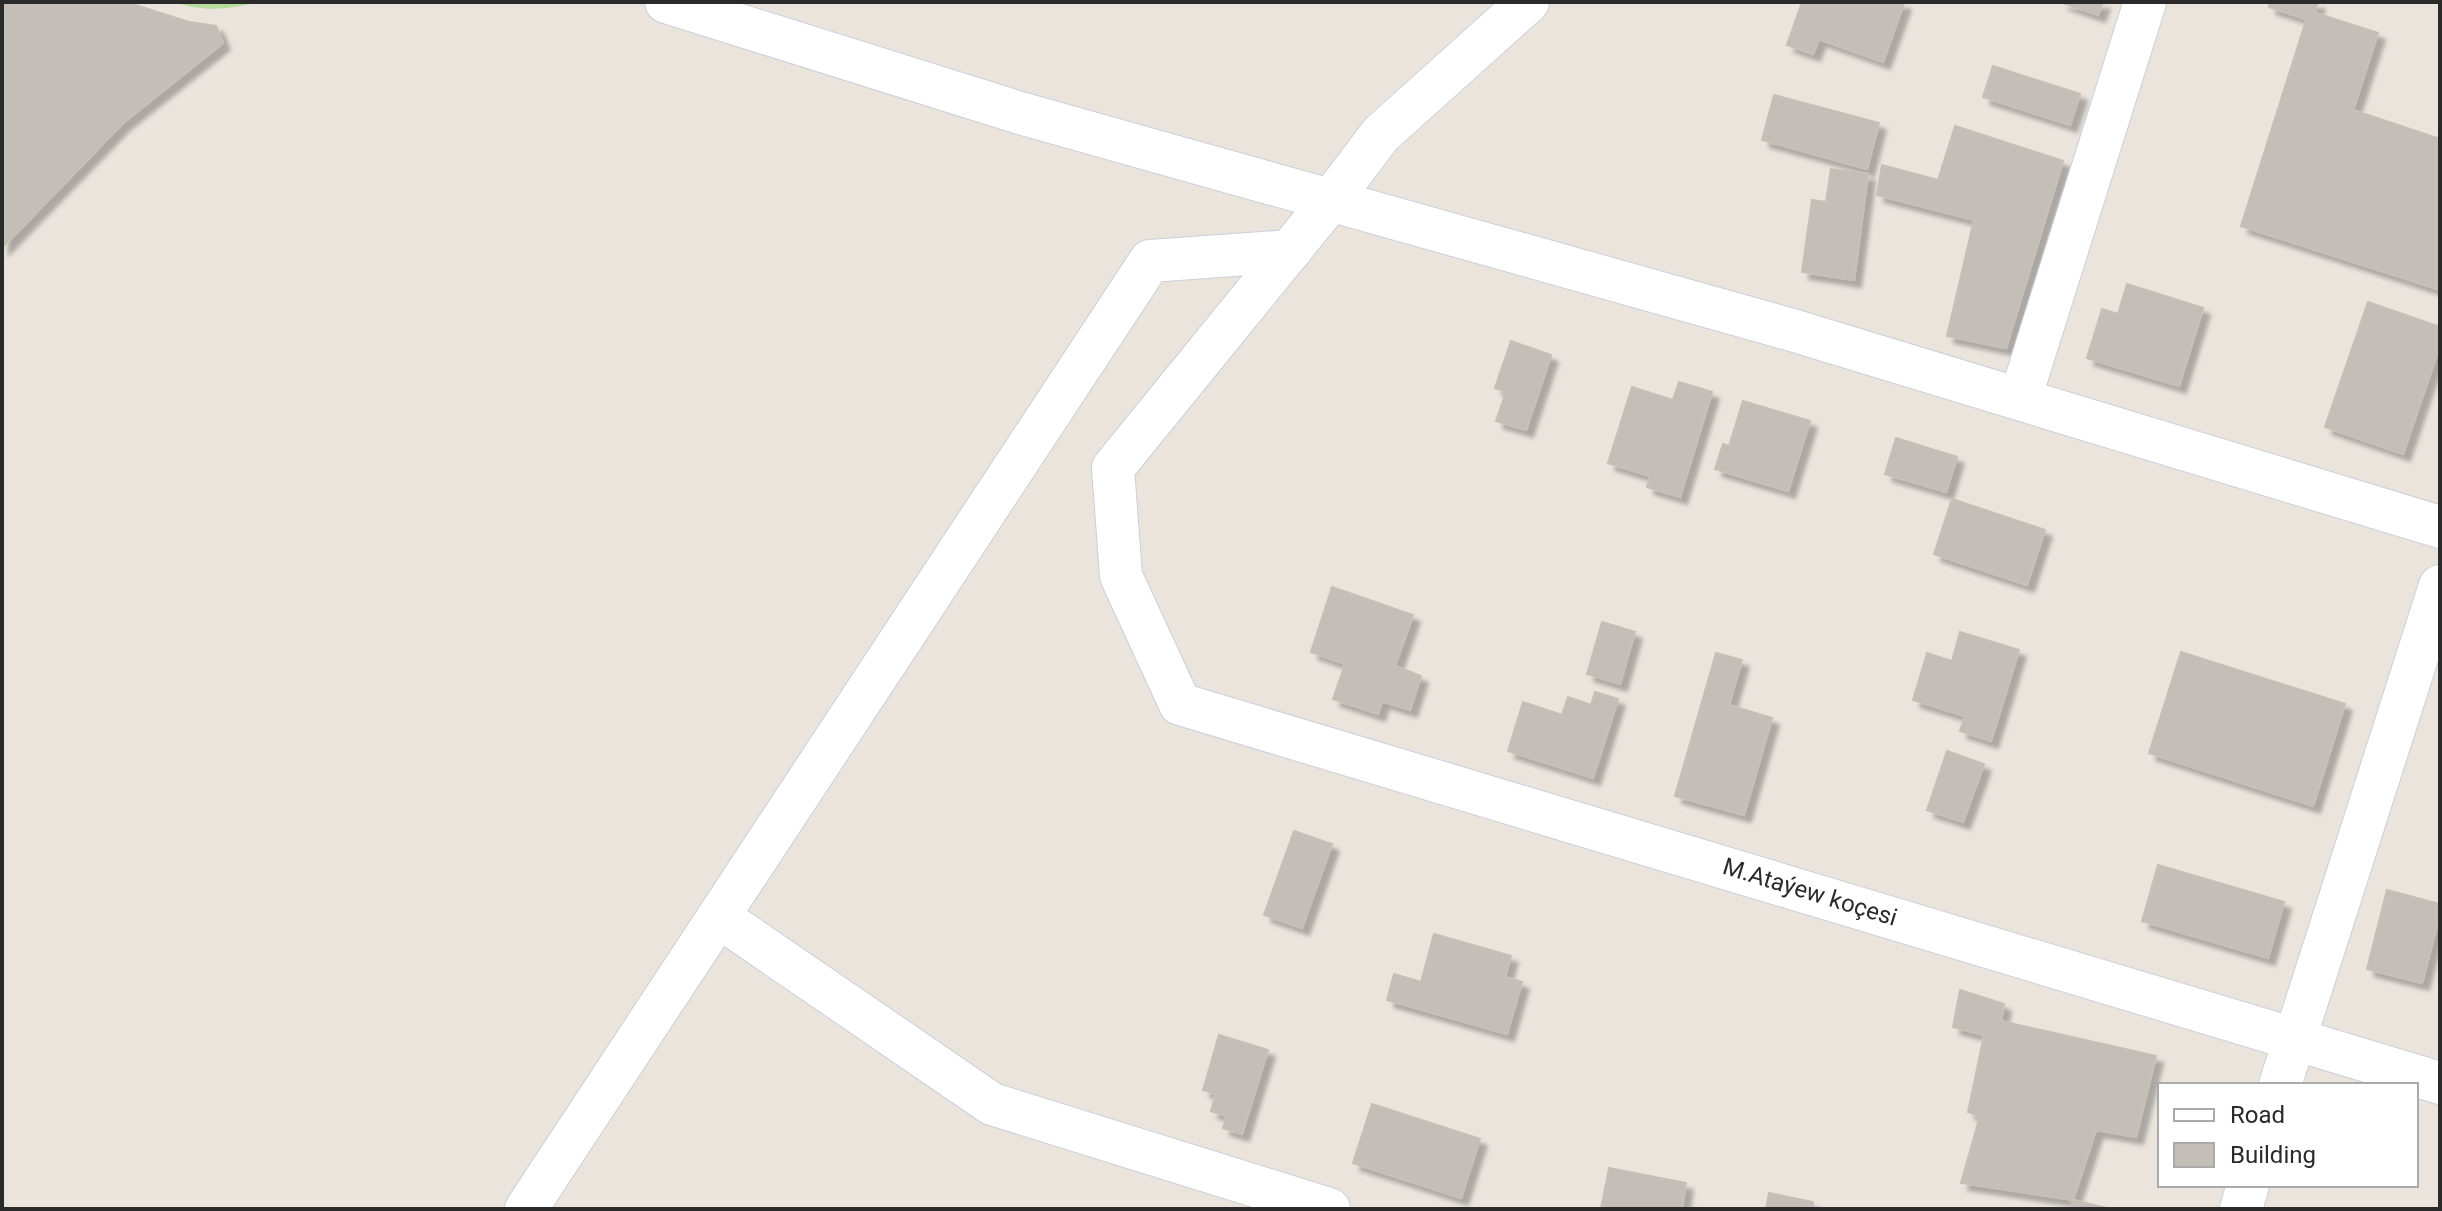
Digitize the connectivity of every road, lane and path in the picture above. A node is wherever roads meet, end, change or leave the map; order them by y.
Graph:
1 (666, 2) edge
2 (1528, 2) edge
3 (2145, 2) edge
4 (1331, 200) junction
5 (1290, 251) junction
6 (2020, 399) junction
7 (2440, 527) edge
8 (2440, 586) edge
9 (719, 917) junction
10 (2295, 1038) junction
11 (2281, 1083) edge
12 (2440, 1083) edge
13 (2247, 1187) edge
14 (526, 1209) edge
15 (1329, 1209) edge
16 (2241, 1209) edge

1 - 4 street
2 - 4 street
3 - 6 street
4 - 5 street
4 - 6 street
5 - 9 street
5 - 10 street, M.Ataýew koçesi
6 - 7 street
8 - 10 street
9 - 14 street
9 - 15 street
10 - 11 street
10 - 12 street, M.Ataýew koçesi
13 - 16 street

